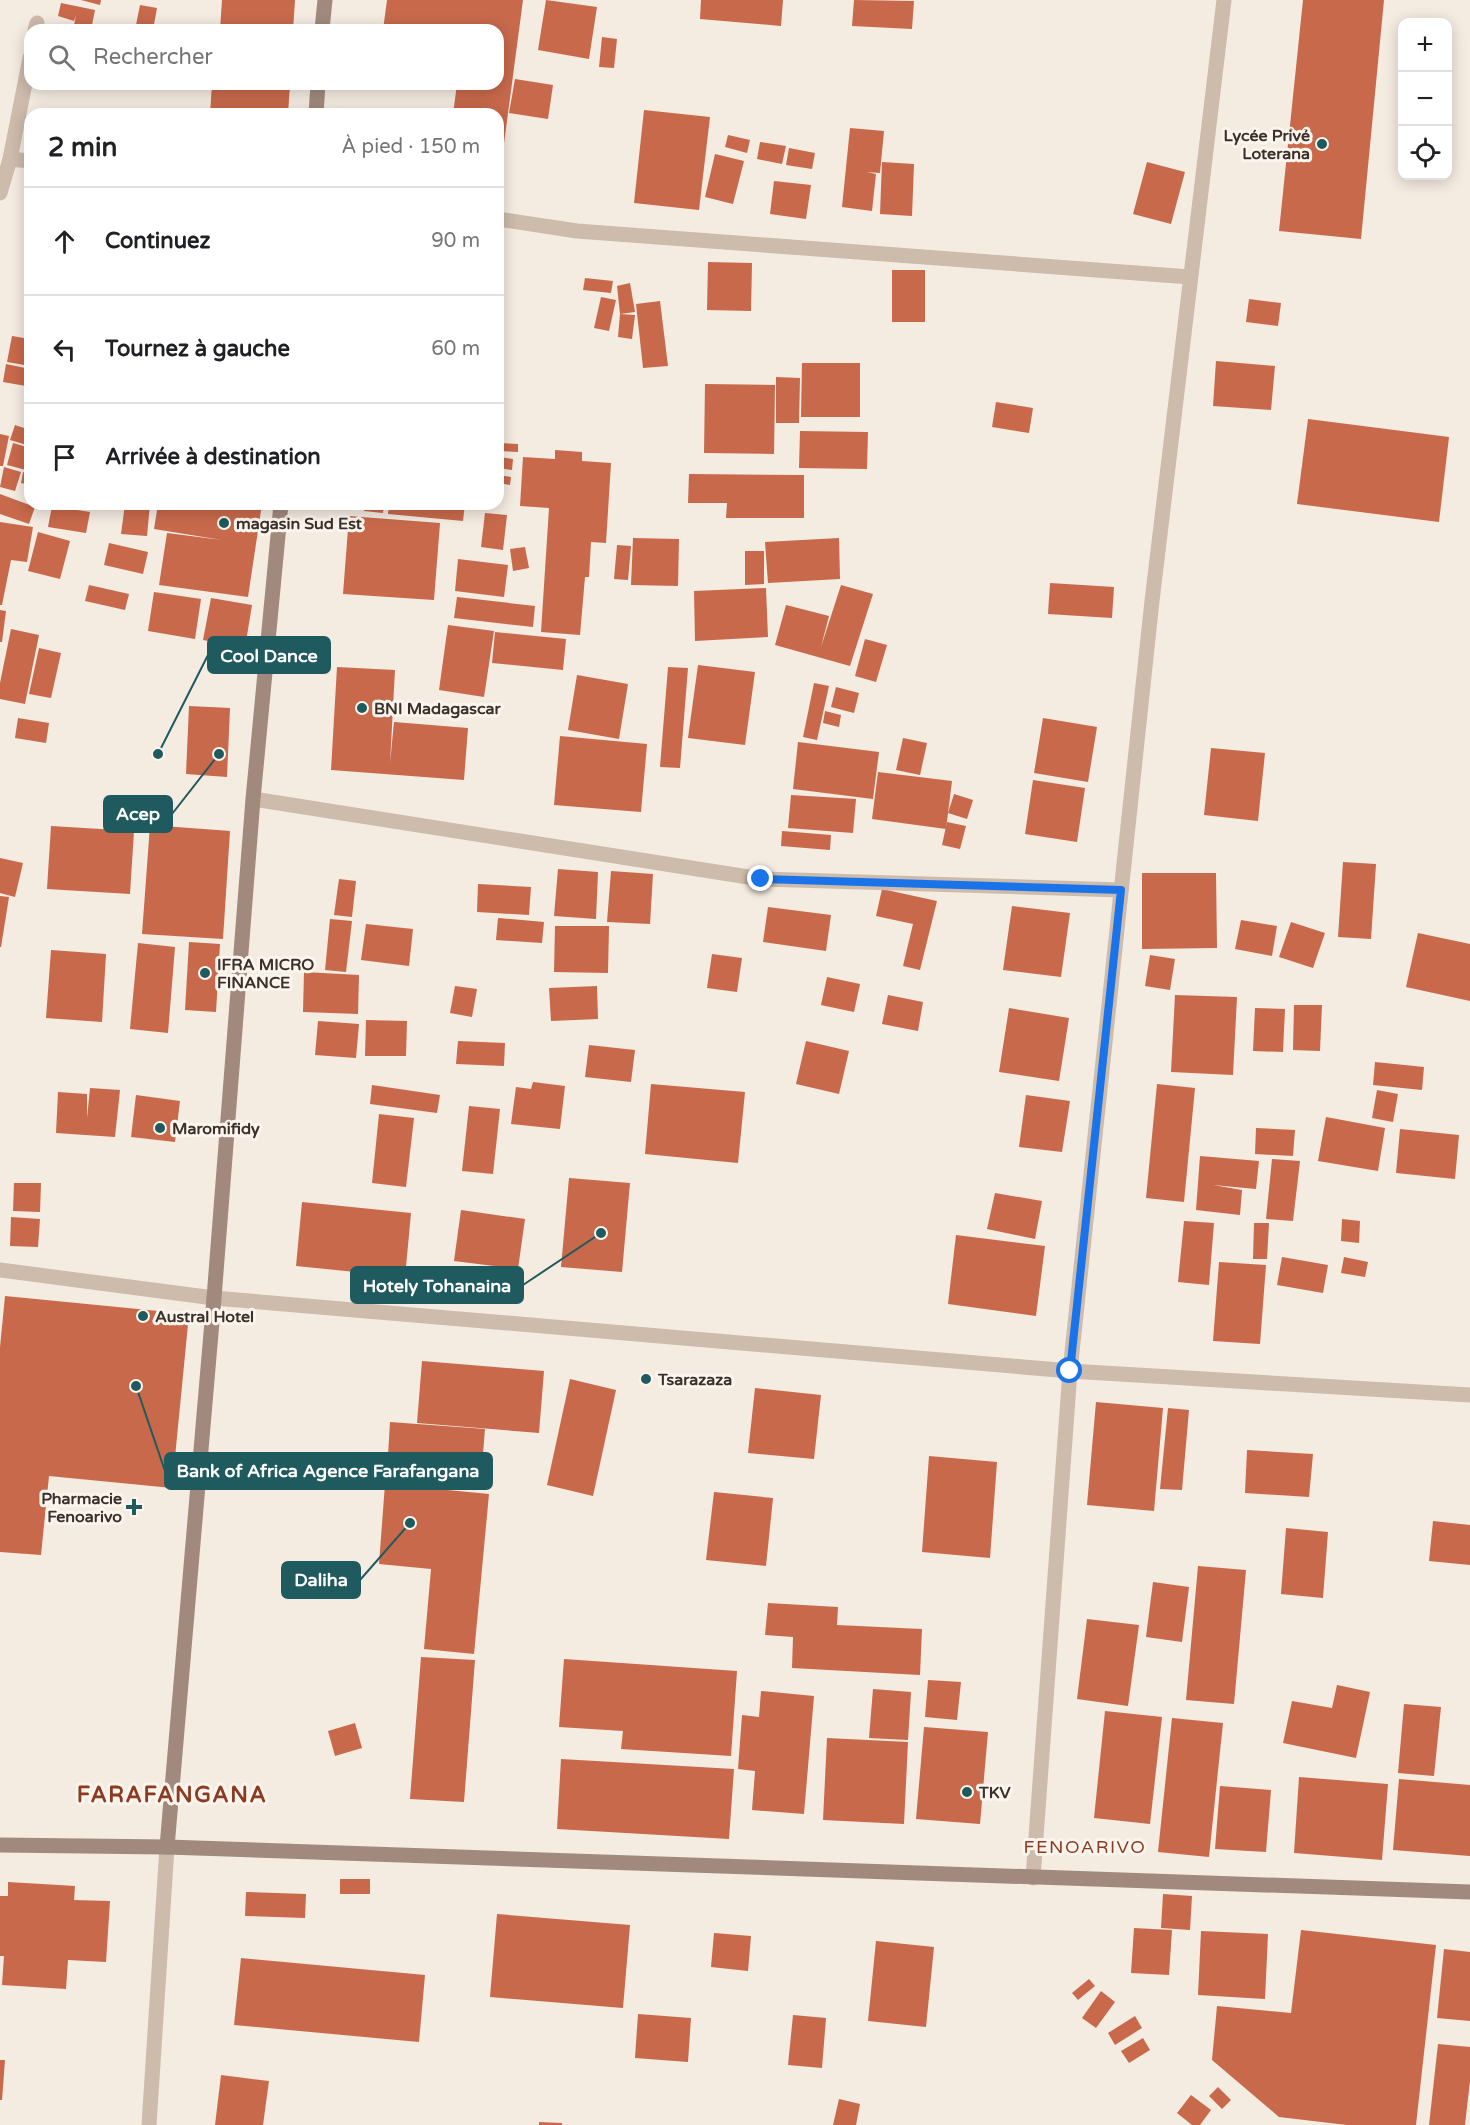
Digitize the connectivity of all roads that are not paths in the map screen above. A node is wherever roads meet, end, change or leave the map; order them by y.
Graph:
1 (325, 0) edge
2 (1224, 0) edge
3 (323, 24) edge
4 (24, 88) edge
5 (318, 90) edge
6 (316, 108) edge
7 (10, 159) junction
8 (24, 160) edge
9 (0, 193) edge
10 (504, 220) edge
11 (1190, 277) junction
12 (280, 510) edge
13 (253, 799) junction
14 (1121, 890) junction
15 (0, 1270) edge
16 (214, 1298) junction
17 (1070, 1371) junction
18 (1470, 1395) edge
19 (0, 1845) edge
20 (168, 1847) junction
21 (1033, 1878) junction
22 (1470, 1892) edge
23 (149, 2125) edge

1 - 3 main road
2 - 11 street
4 - 7 street
5 - 6 main road
7 - 8 street
7 - 9 street
10 - 11 street
11 - 14 street
12 - 13 main road
13 - 14 street
13 - 16 main road
14 - 17 street
15 - 16 street
16 - 17 street
16 - 20 main road
17 - 18 street
17 - 21 street
19 - 20 main road
20 - 21 main road
20 - 23 street
21 - 22 main road

